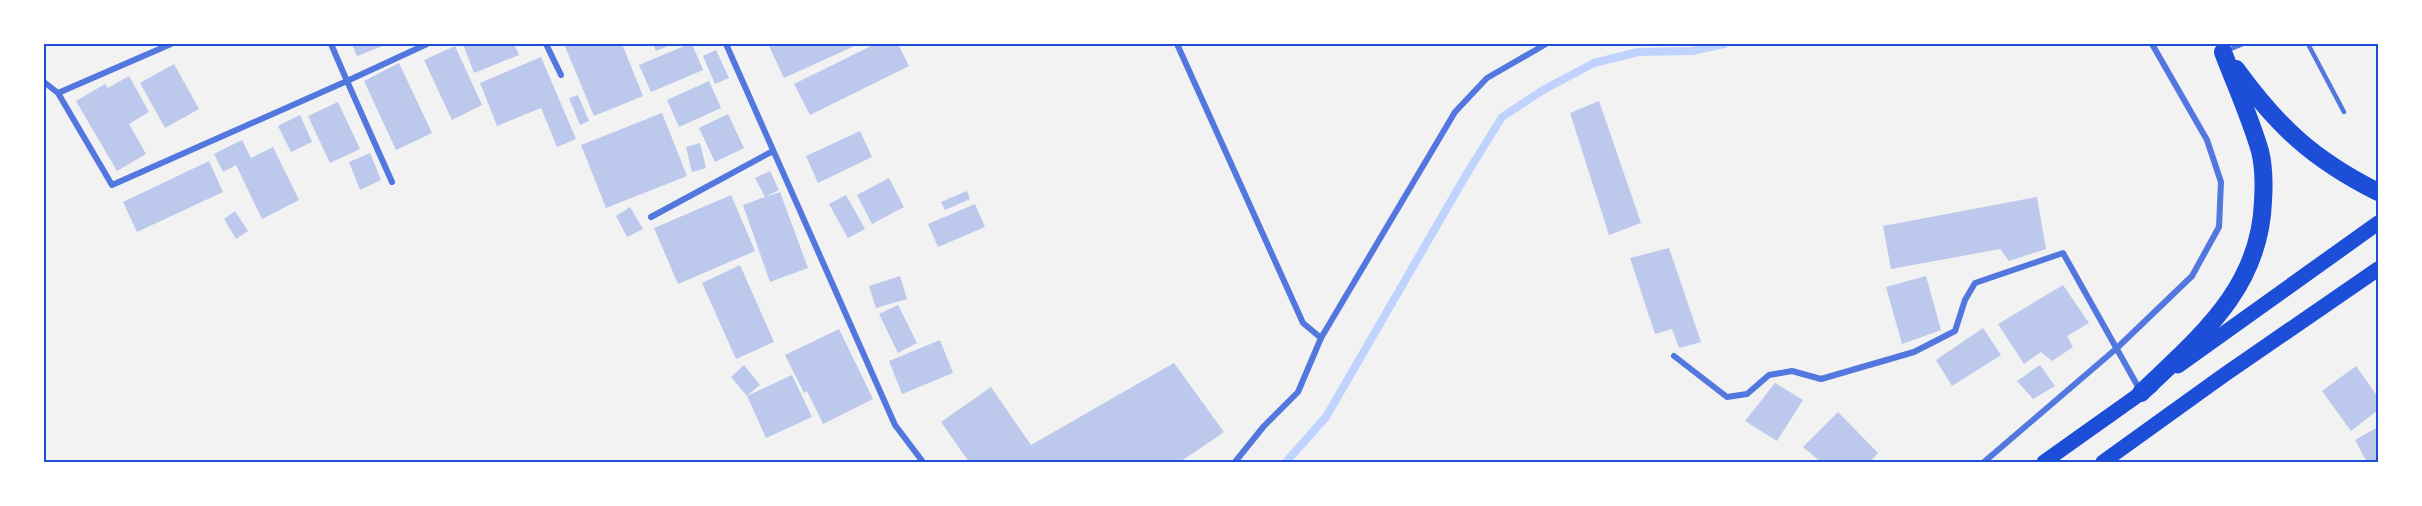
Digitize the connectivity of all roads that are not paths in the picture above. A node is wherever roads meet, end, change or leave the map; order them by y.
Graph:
1 (171, 44) edge
2 (331, 44) edge
3 (427, 44) edge
4 (546, 44) edge
5 (726, 44) edge
6 (1177, 44) edge
7 (1546, 44) edge
8 (2152, 44) edge
9 (2243, 44) edge
10 (2308, 44) edge
11 (2221, 48) edge
12 (561, 75) dead end
13 (347, 81) junction
14 (44, 82) edge
15 (58, 93) junction
16 (2344, 112) dead end
17 (773, 151) junction
18 (392, 182) dead end
19 (2379, 192) edge
20 (651, 217) dead end
21 (2379, 223) edge
22 (2379, 269) edge
23 (1321, 338) junction
24 (2117, 348) junction
25 (1674, 356) dead end
26 (2141, 393) junction
27 (923, 462) edge
28 (1235, 462) edge
29 (1984, 462) edge
30 (2043, 462) edge
31 (2103, 462) edge

1 - 15 street
2 - 13 street
3 - 13 street
4 - 12 street
5 - 17 street
6 - 23 street
7 - 23 street
8 - 24 street
9 - 11 lane
10 - 16 lane
11 - 19 highway
11 - 26 highway
13 - 15 street
13 - 18 street
14 - 15 street
17 - 20 street
17 - 27 street
21 - 26 main road
22 - 31 main road
23 - 28 street
24 - 25 street
24 - 26 street
24 - 29 street
26 - 30 main road

